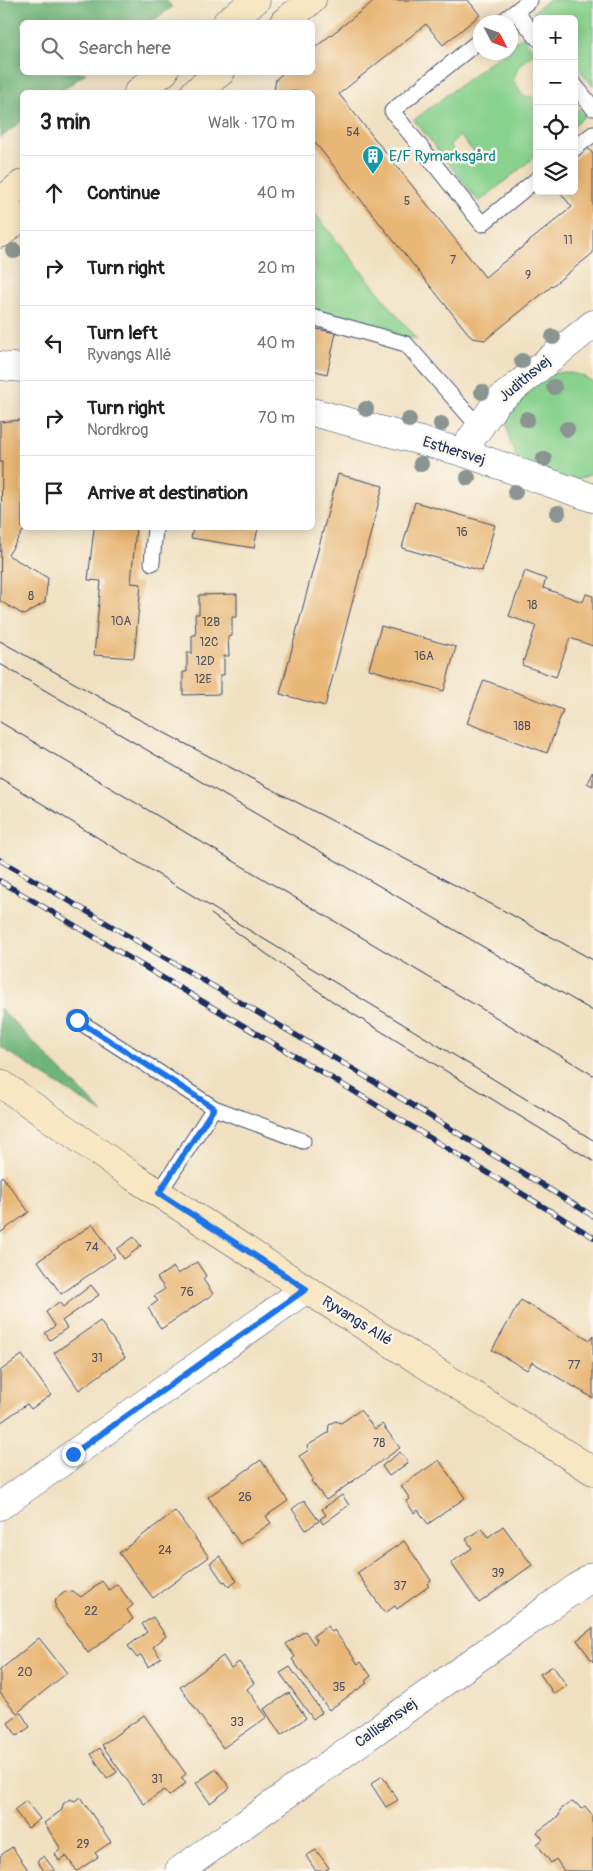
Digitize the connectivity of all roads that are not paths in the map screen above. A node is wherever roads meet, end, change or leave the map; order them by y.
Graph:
1 (256, 0) edge
2 (312, 0) edge
3 (530, 0) edge
4 (516, 12) junction
5 (512, 15) edge
6 (230, 20) edge
7 (287, 20) edge
8 (533, 33) edge
9 (473, 46) edge
10 (160, 75) edge
11 (217, 75) edge
12 (578, 89) edge
13 (141, 90) edge
14 (198, 90) edge
15 (593, 108) edge
16 (593, 134) edge
17 (578, 146) edge
18 (533, 182) edge
19 (20, 186) edge
20 (0, 202) edge
21 (20, 219) edge
22 (0, 234) edge
23 (315, 318) edge
24 (588, 336) edge
25 (0, 366) edge
26 (20, 368) edge
27 (315, 413) edge
28 (479, 427) junction
29 (462, 452) junction
30 (593, 498) edge
31 (155, 530) edge
32 (152, 563) dead end
33 (77, 1020) dead end
34 (0, 1083) edge
35 (214, 1108) junction
36 (303, 1141) dead end
37 (159, 1193) junction
38 (306, 1289) junction
39 (593, 1471) edge
40 (0, 1506) edge
41 (593, 1576) edge
42 (179, 1871) edge

1 - 6 street
2 - 7 street
3 - 4 lane
4 - 5 lane
4 - 8 lane
9 - 18 lane
10 - 13 street
11 - 14 street
12 - 15 lane
16 - 17 lane
19 - 20 street
21 - 22 street
23 - 28 lane
24 - 28 street, Judithsvej
25 - 26 street
27 - 29 street, Esthersvej
28 - 29 street, Judithsvej
29 - 30 street, Esthersvej
31 - 32 lane
33 - 35 lane
34 - 37 street, Ryvangs Allé
35 - 36 lane
35 - 37 lane
37 - 38 street, Ryvangs Allé
38 - 39 street, Ryvangs Allé
38 - 40 street
41 - 42 street, Callisensvej

